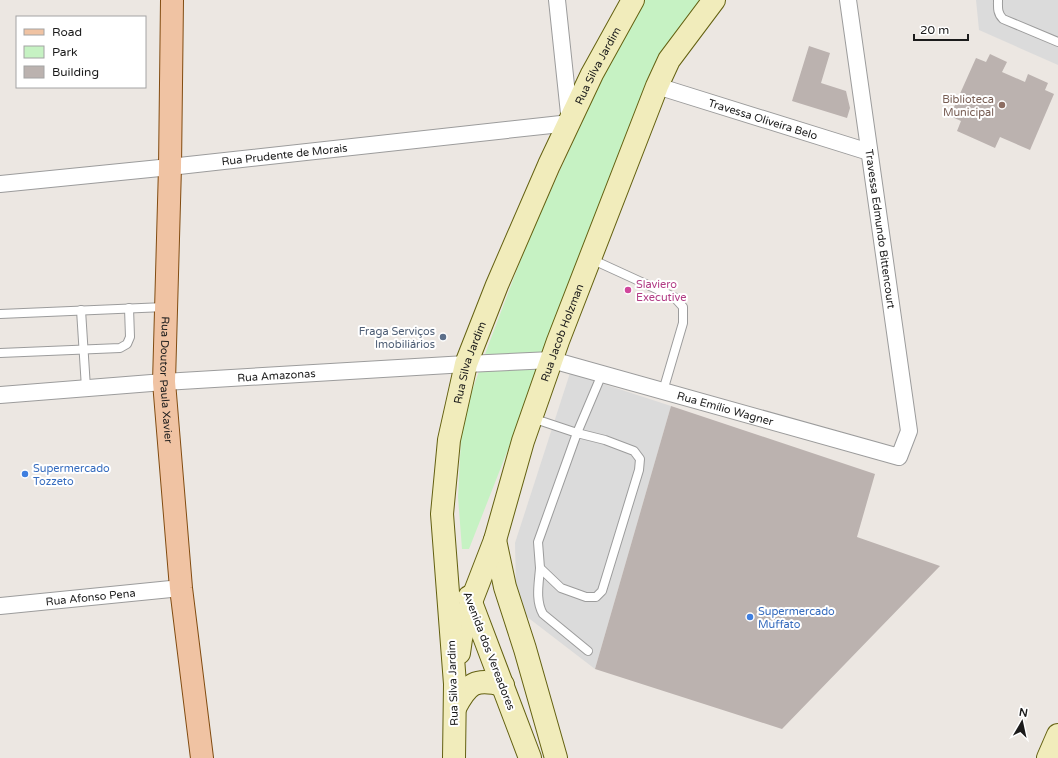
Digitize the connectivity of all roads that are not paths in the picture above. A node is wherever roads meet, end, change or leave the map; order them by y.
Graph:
1 (172, 0) edge
2 (557, 0) edge
3 (633, 0) edge
4 (714, 0) edge
5 (848, 0) edge
6 (998, 0) edge
7 (1058, 42) edge
8 (657, 86) junction
9 (570, 123) junction
10 (869, 152) junction
11 (170, 167) junction
12 (0, 184) edge
13 (590, 258) junction
14 (166, 307) junction
15 (129, 308) junction
16 (81, 310) junction
17 (0, 314) edge
18 (84, 350) junction
19 (0, 353) edge
20 (552, 360) junction
21 (466, 364) junction
22 (602, 374) junction
23 (164, 382) junction
24 (86, 388) junction
25 (663, 391) junction
26 (0, 395) edge
27 (532, 418) junction
28 (577, 433) junction
29 (899, 457) joint
30 (495, 540) junction
31 (443, 546) junction
32 (540, 568) junction
33 (180, 588) junction
34 (472, 602) junction
35 (0, 606) edge
36 (588, 651) dead end
37 (455, 684) junction
38 (503, 685) junction
39 (455, 708) junction
40 (1058, 735) edge
41 (202, 758) edge
42 (454, 758) edge
43 (530, 758) edge
44 (556, 758) edge
45 (1048, 758) edge

1 - 11 main road, Rua Doutor Paula Xavier
2 - 9 street
3 - 9 main road, Rua Silva Jardim
4 - 8 main road, Rua Jacob Holzman
5 - 10 street, Travessa Edmundo Bittencourt
6 - 7 lane
8 - 10 street, Travessa Oliveira Belo
8 - 13 main road, Rua Jacob Holzman
9 - 11 street, Rua Prudente de Morais
9 - 21 main road, Rua Silva Jardim
10 - 29 street, Travessa Edmundo Bittencourt
11 - 12 street, Rua Prudente de Morais
11 - 14 main road, Rua Doutor Paula Xavier
13 - 20 main road, Rua Jacob Holzman
13 - 25 lane
14 - 15 lane
14 - 23 main road, Rua Doutor Paula Xavier
15 - 16 lane
15 - 18 lane
16 - 17 lane
16 - 18 lane
18 - 19 lane
18 - 24 lane
20 - 21 street, Rua Amazonas
20 - 22 street, Rua Emílio Wagner
20 - 27 main road, Rua Jacob Holzman
21 - 23 street, Rua Amazonas
21 - 31 main road, Rua Silva Jardim
22 - 25 street, Rua Emílio Wagner
22 - 28 lane
23 - 24 street, Rua Amazonas
23 - 33 main road, Rua Doutor Paula Xavier
24 - 26 street, Rua Amazonas
25 - 29 street, Rua Emílio Wagner
27 - 28 lane
27 - 30 main road, Rua Jacob Holzman
28 - 32 lane
28 - 32 lane
30 - 34 main road, Rua Jacob Holzman
30 - 44 main road
31 - 34 main road, Avenida dos Vereadores
31 - 37 main road, Rua Silva Jardim
32 - 36 lane
33 - 35 street, Rua Afonso Pena
33 - 41 main road, Rua Doutor Paula Xavier
34 - 37 main road, Rua Jacob Holzman
34 - 38 main road, Avenida dos Vereadores
37 - 39 main road, Rua Silva Jardim
38 - 39 main road
38 - 43 main road, Avenida dos Vereadores
39 - 42 main road, Rua Silva Jardim
40 - 45 main road

